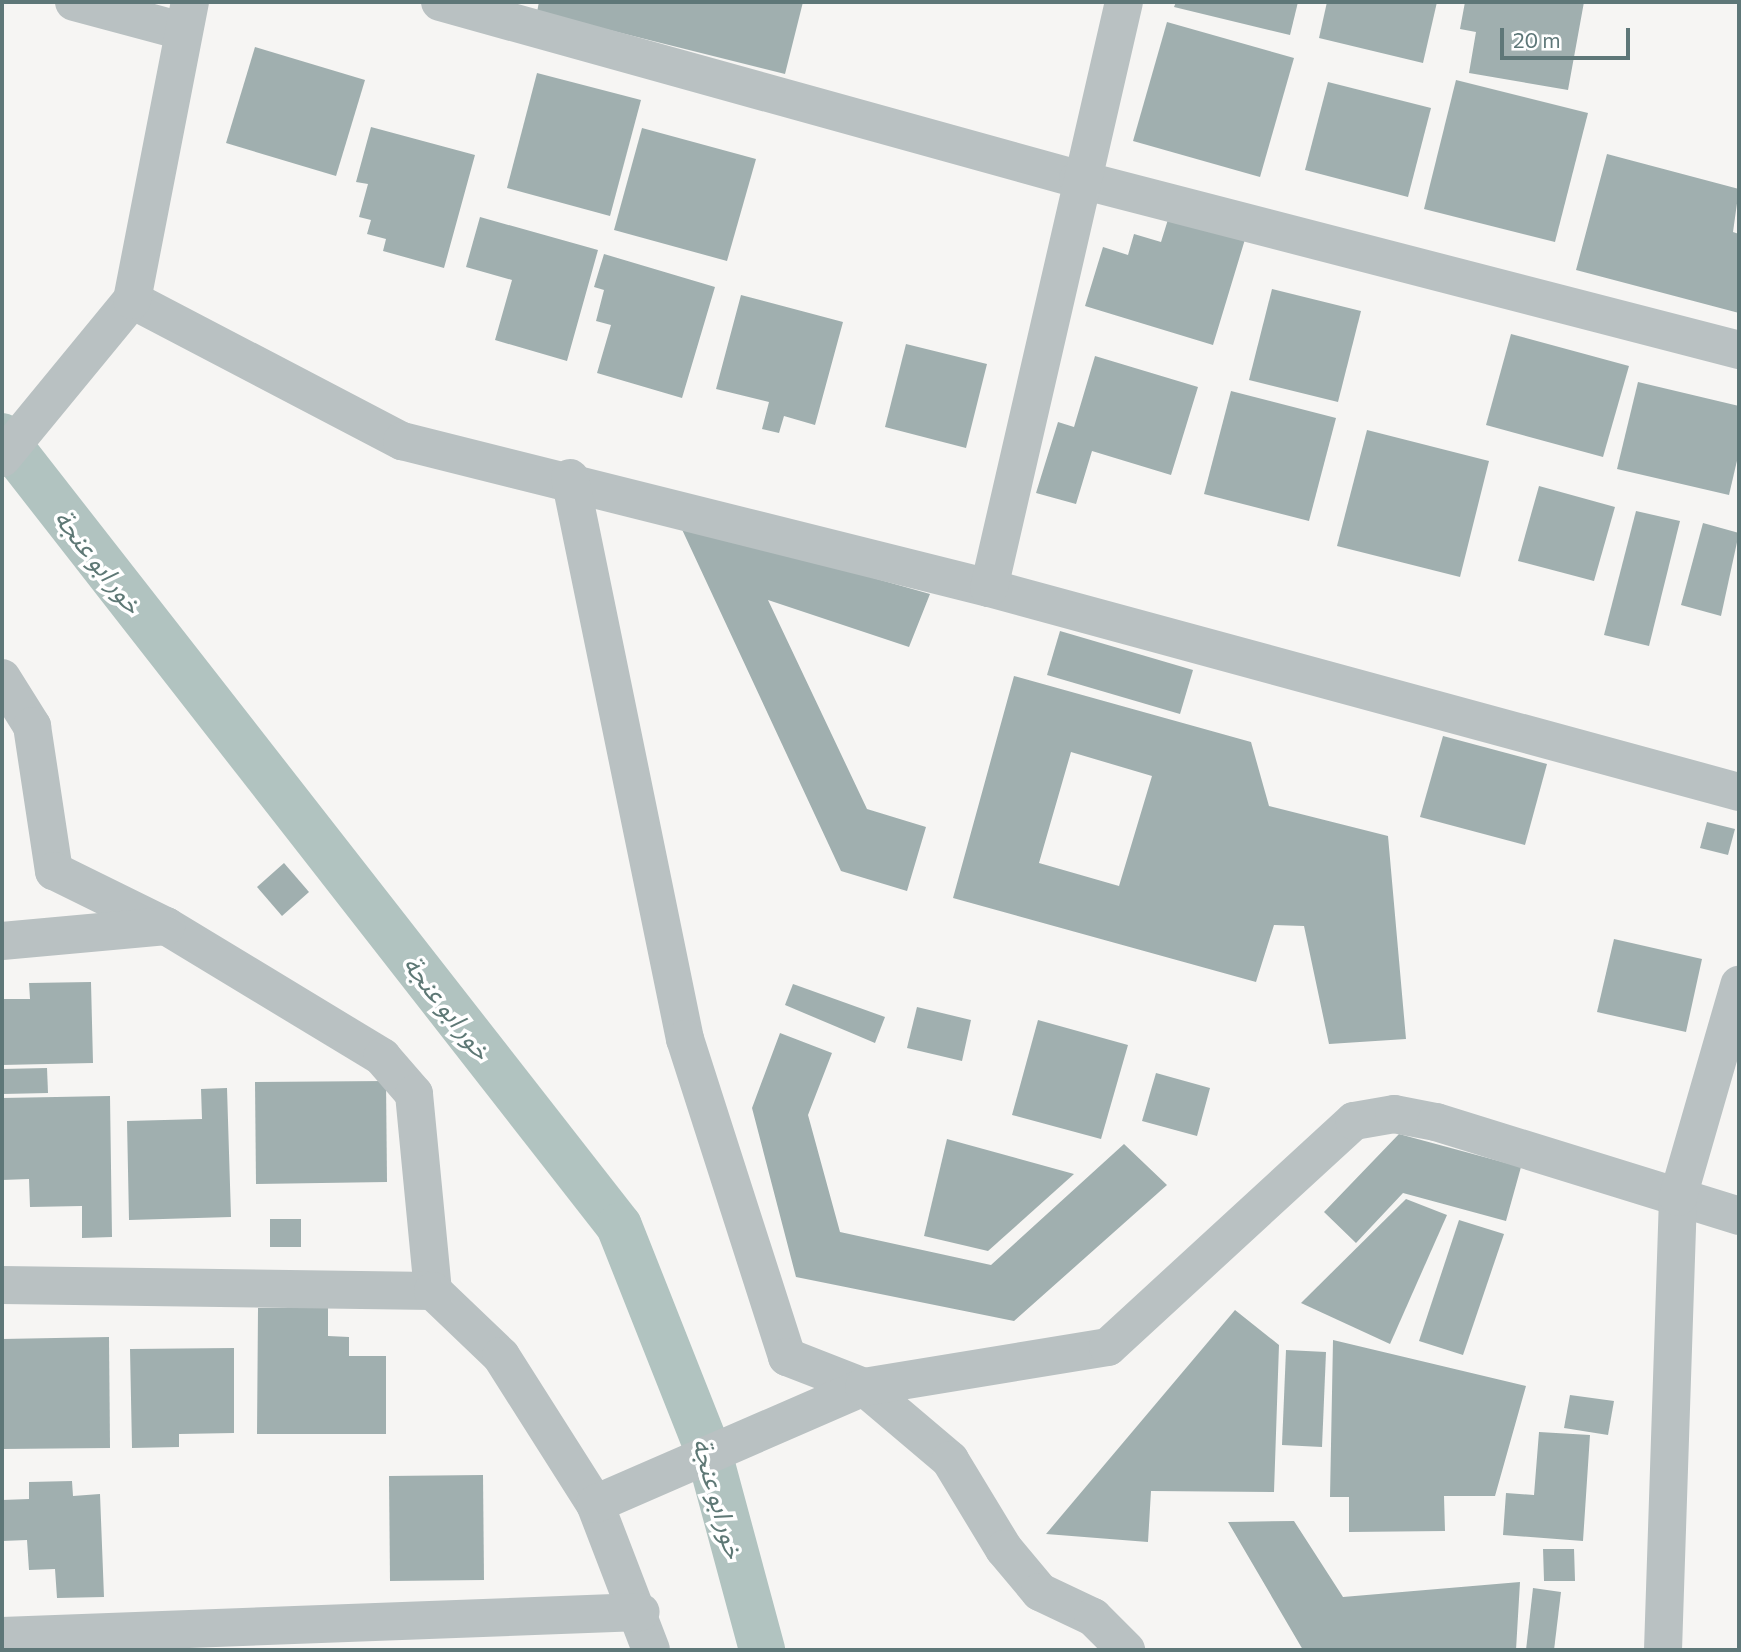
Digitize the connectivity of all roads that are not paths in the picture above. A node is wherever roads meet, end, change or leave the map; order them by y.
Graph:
1 (74, 2) edge
2 (440, 2) edge
3 (1124, 2) edge
4 (186, 16) edge
5 (1078, 179) junction
6 (132, 300) junction
7 (1739, 350) edge
8 (2, 458) edge
9 (570, 478) junction
10 (989, 588) junction
11 (2, 678) edge
12 (1739, 792) edge
13 (166, 926) junction
14 (2, 941) edge
15 (1739, 985) edge
16 (1678, 1197) junction
17 (1739, 1216) edge
18 (2, 1285) edge
19 (433, 1291) junction
20 (864, 1387) junction
21 (595, 1504) junction
22 (641, 1612) junction
23 (2, 1636) edge
24 (651, 1650) edge
25 (1126, 1650) edge
26 (1663, 1650) edge

1 - 4 street
2 - 5 street
3 - 5 street
4 - 6 street
5 - 7 street
5 - 10 street
6 - 8 street
6 - 9 street
9 - 10 street
9 - 20 street
10 - 12 street
11 - 13 street
13 - 14 street
13 - 19 street
15 - 16 street
16 - 17 street
16 - 20 street
16 - 26 street
18 - 19 street
19 - 21 street
20 - 21 street
20 - 25 street
21 - 22 street
22 - 23 street
22 - 24 street

